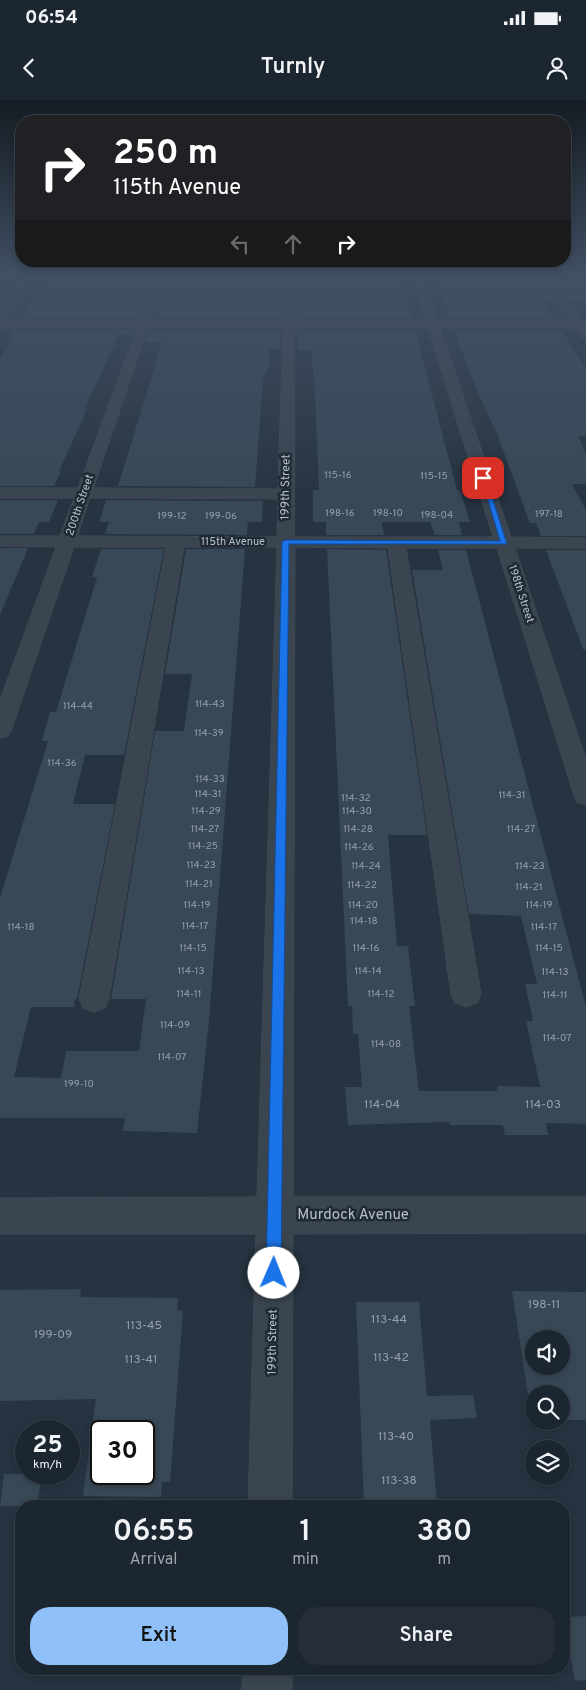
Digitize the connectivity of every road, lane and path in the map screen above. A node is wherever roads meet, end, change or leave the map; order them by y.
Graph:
1 (134, 352) edge
2 (289, 352) edge
3 (443, 352) edge
4 (0, 493) edge
5 (84, 493) junction
6 (286, 494) junction
7 (0, 541) edge
8 (68, 541) junction
9 (176, 542) junction
10 (285, 542) junction
11 (396, 542) junction
12 (504, 543) junction
13 (586, 543) edge
14 (0, 731) edge
15 (586, 796) edge
16 (466, 994) dead end
17 (94, 998) dead end
18 (586, 1215) edge
19 (0, 1216) edge
20 (275, 1216) junction
21 (270, 1500) edge
22 (268, 1675) edge
23 (267, 1690) edge

1 - 5 street, 200th Street
2 - 6 street, 199th Street
3 - 12 street, 198th Street
4 - 5 street
5 - 6 street
5 - 8 street, 200th Street
6 - 10 street, 199th Street
7 - 8 street, 115th Avenue
8 - 9 street, 115th Avenue
8 - 14 street, 200th Street
9 - 10 street, 115th Avenue
9 - 17 street
10 - 11 street, 115th Avenue
10 - 20 street, 199th Street
11 - 12 street, 115th Avenue
11 - 16 street
12 - 13 street, 115th Avenue
12 - 15 street, 198th Street
18 - 20 street, Murdock Avenue
19 - 20 street, Murdock Avenue
20 - 21 street, 199th Street
22 - 23 street

